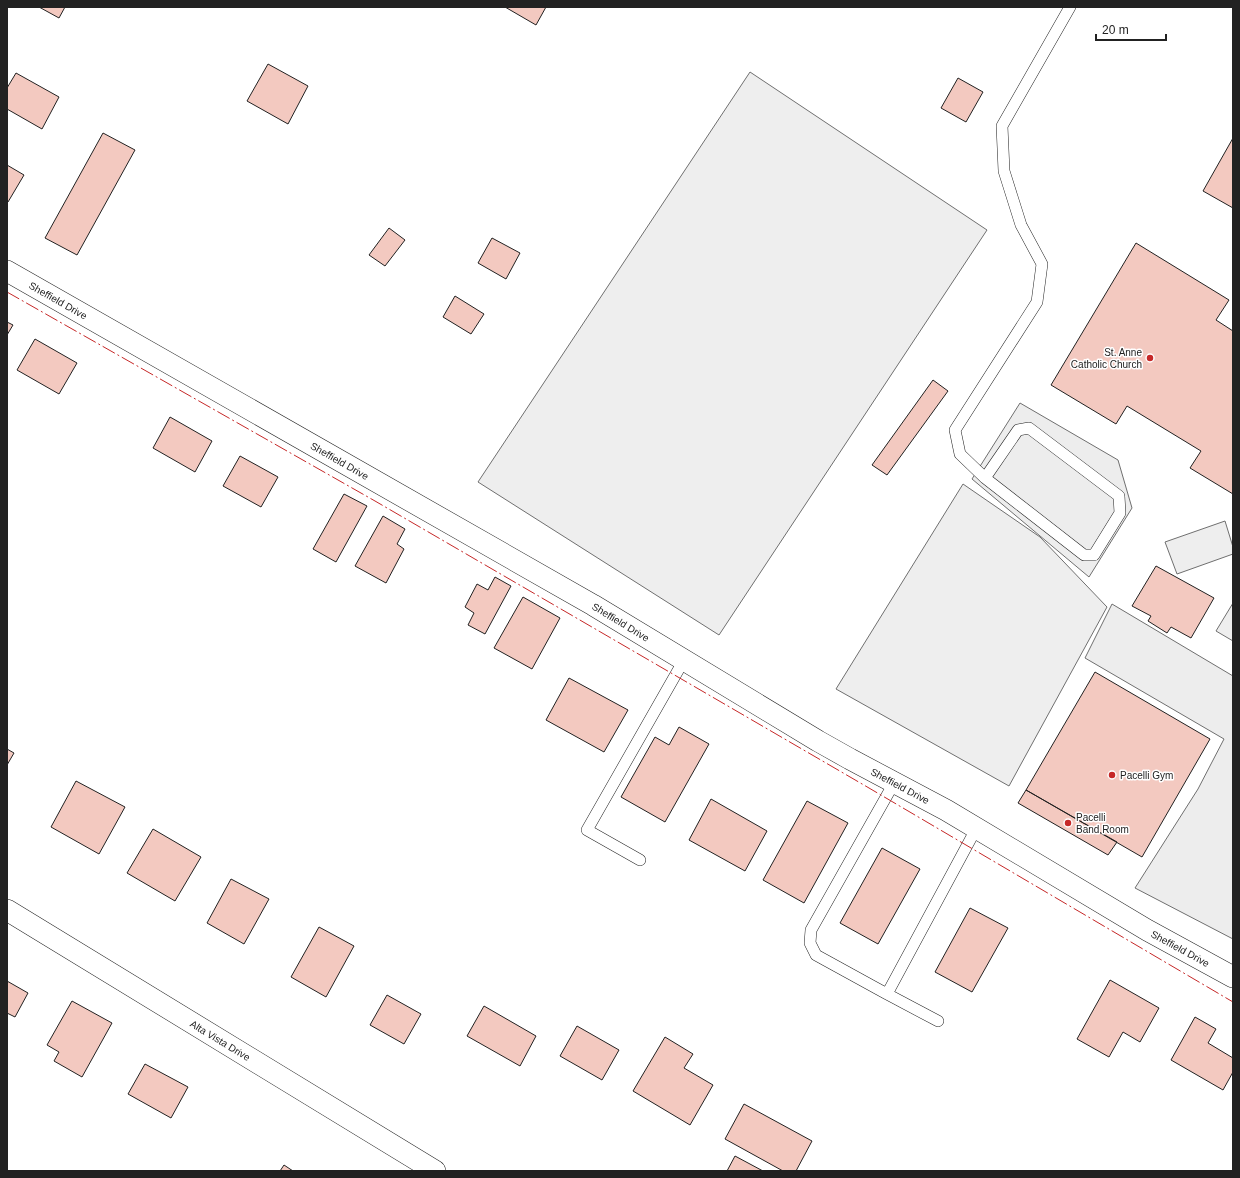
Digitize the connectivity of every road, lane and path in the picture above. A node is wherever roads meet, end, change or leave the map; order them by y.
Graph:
1 (1070, 7) edge
2 (7, 271) edge
3 (985, 478) junction
4 (684, 660) junction
5 (894, 783) junction
6 (976, 829) junction
7 (640, 860) dead end
8 (7, 910) edge
9 (1233, 977) edge
10 (887, 994) junction
11 (938, 1021) dead end
12 (435, 1171) edge

1 - 3 lane
2 - 4 street, Sheffield Drive
3 - 3 lane
4 - 5 street, Sheffield Drive
4 - 7 lane
5 - 6 street, Sheffield Drive
5 - 10 lane
6 - 9 street, Sheffield Drive
6 - 10 lane
8 - 12 street, Alta Vista Drive
10 - 11 lane

